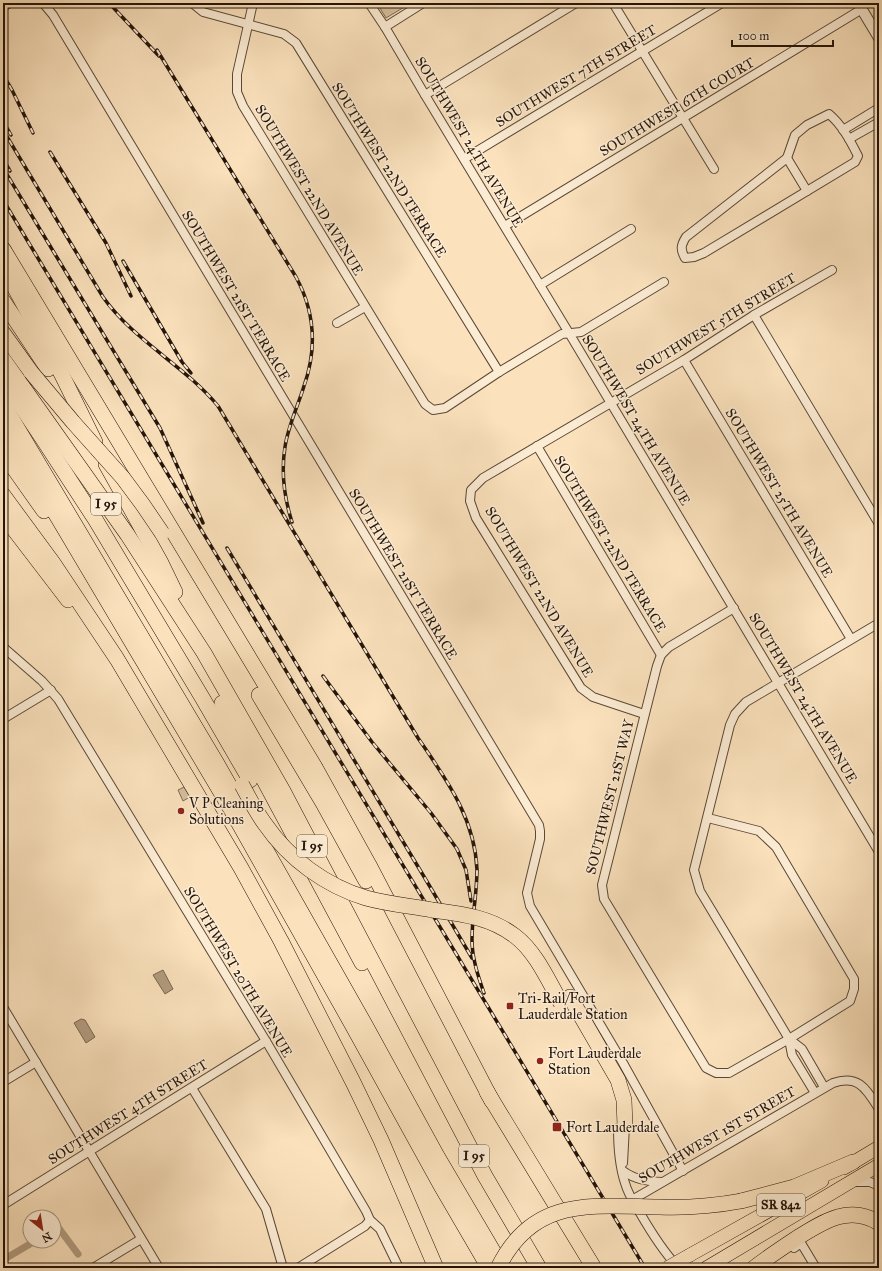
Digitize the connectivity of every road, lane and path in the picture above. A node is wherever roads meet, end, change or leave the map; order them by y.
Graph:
1 (10, 3) edge
2 (43, 3) edge
3 (192, 3) edge
4 (253, 3) edge
5 (368, 3) edge
6 (423, 3) edge
7 (576, 3) edge
8 (613, 3) edge
9 (722, 3) edge
10 (860, 6) edge
11 (3, 7) edge
12 (248, 23) junction
13 (384, 27) junction
14 (876, 27) edge
15 (879, 38) edge
16 (642, 51) junction
17 (425, 95) junction
18 (879, 108) edge
19 (683, 118) junction
20 (879, 122) edge
21 (843, 130) junction
22 (849, 139) junction
23 (787, 158) junction
24 (464, 159) junction
25 (714, 169) dead end
26 (807, 190) junction
27 (505, 226) junction
28 (632, 229) dead end
29 (3, 249) edge
30 (3, 267) edge
31 (832, 270) dead end
32 (664, 282) dead end
33 (540, 285) junction
34 (3, 301) edge
35 (365, 307) junction
36 (754, 315) junction
37 (337, 322) dead end
38 (3, 333) edge
39 (569, 333) junction
40 (3, 359) edge
41 (684, 360) junction
42 (499, 372) junction
43 (3, 373) edge
44 (3, 379) edge
45 (611, 403) junction
46 (3, 404) edge
47 (10, 425) edge
48 (85, 425) junction
49 (537, 446) junction
50 (3, 453) edge
51 (471, 490) joint
52 (3, 495) edge
53 (3, 515) edge
54 (879, 524) edge
55 (97, 585) junction
56 (734, 608) junction
57 (879, 623) edge
58 (851, 639) junction
59 (3, 647) edge
60 (204, 652) junction
61 (661, 655) junction
62 (778, 683) junction
63 (52, 690) junction
64 (644, 714) junction
65 (3, 720) edge
66 (154, 721) junction
67 (246, 783) junction
68 (708, 818) junction
69 (879, 852) edge
70 (3, 1007) edge
71 (789, 1039) junction
72 (266, 1041) junction
73 (36, 1062) junction
74 (3, 1082) edge
75 (824, 1087) junction
76 (192, 1088) junction
77 (815, 1093) junction
78 (492, 1101) junction
79 (879, 1109) edge
80 (621, 1127) joint
81 (879, 1147) edge
82 (90, 1152) junction
83 (853, 1162) junction
84 (879, 1166) edge
85 (622, 1171) junction
86 (683, 1171) junction
87 (663, 1182) junction
88 (851, 1182) junction
89 (879, 1186) edge
90 (632, 1200) junction
91 (3, 1204) edge
92 (370, 1220) junction
93 (879, 1223) edge
94 (879, 1234) edge
95 (142, 1239) junction
96 (801, 1243) junction
97 (436, 1267) edge
98 (93, 1268) edge
99 (159, 1268) edge
100 (282, 1268) edge
101 (298, 1268) edge
102 (399, 1268) edge
103 (489, 1268) edge
104 (498, 1268) edge
105 (503, 1268) edge
106 (528, 1268) edge
107 (539, 1268) edge
108 (594, 1268) edge
109 (667, 1268) edge
110 (679, 1268) edge
111 (706, 1268) edge
112 (754, 1268) edge
113 (758, 1268) edge
114 (816, 1268) edge

1 - 11 street
2 - 86 street, SOUTHWEST 21ST TERRACE
3 - 12 street
4 - 12 street
5 - 13 street, SOUTHWEST 24TH AVENUE
6 - 13 street
7 - 17 street
8 - 16 street
9 - 16 street, SOUTHWEST 7TH STREET
10 - 14 street
10 - 19 street, SOUTHWEST 6TH COURT
12 - 35 street, SOUTHWEST 22ND AVENUE
12 - 42 street, SOUTHWEST 22ND TERRACE
13 - 17 street, SOUTHWEST 24TH AVENUE
14 - 15 street
16 - 19 street
16 - 24 street, SOUTHWEST 7TH STREET
17 - 24 street, SOUTHWEST 24TH AVENUE
18 - 21 street
19 - 25 street
19 - 27 street, SOUTHWEST 6TH COURT
20 - 22 street
21 - 22 street
21 - 23 street
22 - 26 street
23 - 26 street
23 - 26 street
24 - 27 street, SOUTHWEST 24TH AVENUE
27 - 33 street, SOUTHWEST 24TH AVENUE
28 - 33 street
29 - 78 highway
30 - 48 highway
31 - 36 street, SOUTHWEST 5TH STREET
32 - 39 street
33 - 39 street, SOUTHWEST 24TH AVENUE
34 - 48 highway
35 - 37 street
35 - 42 street, SOUTHWEST 22ND AVENUE
36 - 41 street, SOUTHWEST 5TH STREET
36 - 54 street
38 - 78 highway, bridge
39 - 42 street
39 - 45 street, SOUTHWEST 24TH AVENUE
40 - 60 highway, I 95
41 - 45 street, SOUTHWEST 5TH STREET
41 - 58 street, SOUTHWEST 25TH AVENUE
43 - 106 highway
44 - 67 highway
45 - 49 street, SOUTHWEST 5TH STREET
45 - 56 street, SOUTHWEST 24TH AVENUE
46 - 47 highway
47 - 55 highway
47 - 67 highway
47 - 105 highway
48 - 60 highway
49 - 51 street, SOUTHWEST 5TH STREET
49 - 61 street, SOUTHWEST 22ND TERRACE
50 - 55 highway
51 - 64 street, SOUTHWEST 22ND AVENUE
52 - 66 highway
53 - 66 highway
55 - 103 highway
56 - 61 street
56 - 62 street, SOUTHWEST 24TH AVENUE
57 - 58 street
58 - 62 street
59 - 63 street, SOUTHWEST 20TH AVENUE
60 - 107 highway, I 95
61 - 64 street, SOUTHWEST 21ST WAY
62 - 68 street
62 - 69 street, SOUTHWEST 24TH AVENUE
63 - 65 street
63 - 72 street, SOUTHWEST 20TH AVENUE
64 - 71 street, SOUTHWEST 21ST WAY
66 - 97 highway
67 - 80 highway, bridge
68 - 71 street
68 - 71 street
70 - 73 street
71 - 75 street
71 - 77 street
72 - 76 street, SOUTHWEST 4TH STREET
72 - 92 street, SOUTHWEST 20TH AVENUE
73 - 74 street
73 - 82 street
75 - 77 street
75 - 79 street
76 - 82 street, SOUTHWEST 4TH STREET
76 - 100 street
77 - 86 street, SOUTHWEST 1ST STREET
78 - 108 highway
80 - 85 street
81 - 83 main road, SR 842
82 - 91 street, SOUTHWEST 4TH STREET
82 - 95 street
83 - 104 highway, bridge
83 - 109 main road, SR 842, bridge
84 - 88 main road, SR 842
85 - 87 street
85 - 90 street
86 - 87 street, SOUTHWEST 1ST STREET
87 - 90 street, SOUTHWEST 1ST STREET
88 - 89 street
88 - 111 main road, SR 842
90 - 110 street
92 - 101 street
92 - 102 street, SOUTHWEST 20TH AVENUE
93 - 112 highway
94 - 96 highway
95 - 98 street
95 - 99 street
96 - 113 street
96 - 114 street

